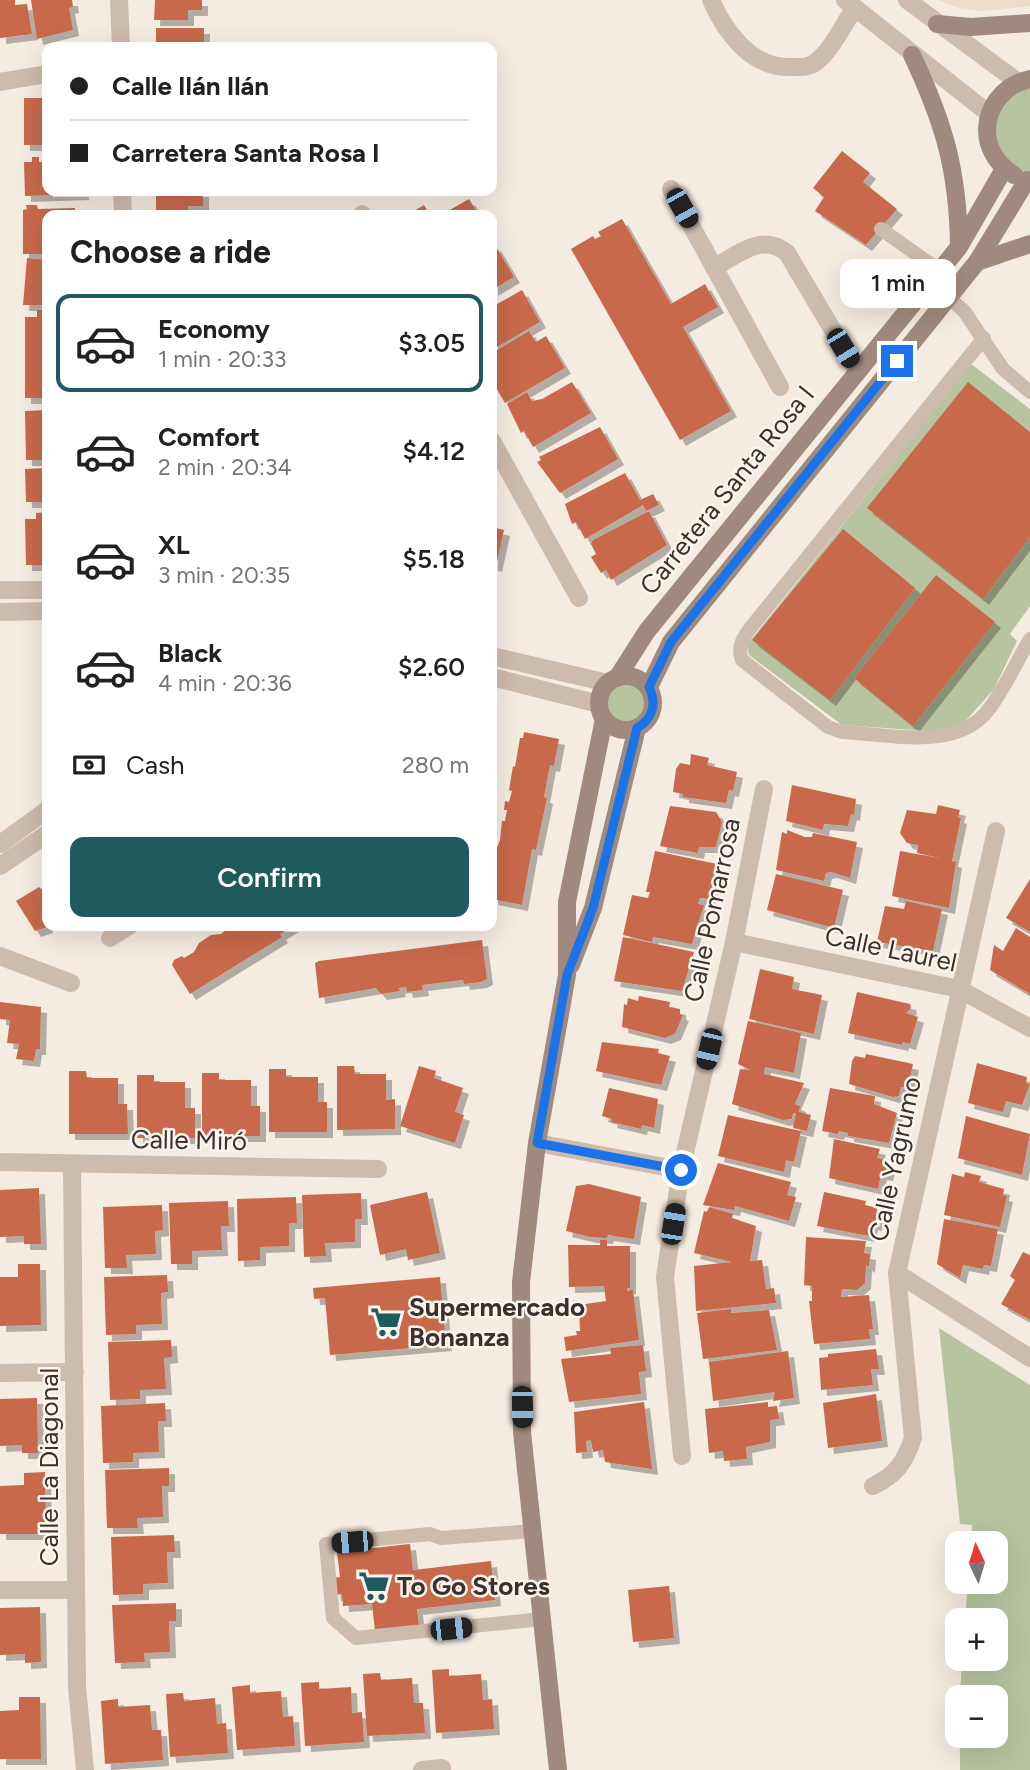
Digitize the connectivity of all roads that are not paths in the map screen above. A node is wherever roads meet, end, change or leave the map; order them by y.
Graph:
1 (119, 0) edge
2 (711, 0) edge
3 (907, 0) edge
4 (850, 4) edge
5 (1030, 23) edge
6 (937, 24) junction
7 (121, 42) edge
8 (912, 55) junction
9 (42, 75) edge
10 (1024, 81) edge
11 (0, 82) edge
12 (988, 113) junction
13 (1004, 169) junction
14 (1029, 180) edge
15 (671, 188) dead end
16 (881, 229) dead end
17 (1030, 244) edge
18 (959, 247) junction
19 (977, 262) junction
20 (715, 268) junction
21 (935, 277) junction
22 (950, 297) junction
23 (984, 338) junction
24 (857, 371) junction
25 (780, 387) dead end
26 (1030, 392) edge
27 (497, 455) edge
28 (0, 590) edge
29 (42, 590) edge
30 (579, 598) dead end
31 (42, 611) edge
32 (0, 612) edge
33 (1030, 639) edge
34 (497, 657) edge
35 (497, 679) edge
36 (613, 680) junction
37 (649, 687) junction
38 (601, 712) junction
39 (637, 728) junction
40 (764, 789) dead end
41 (42, 814) edge
42 (996, 831) dead end
43 (42, 837) edge
44 (0, 844) edge
45 (0, 866) edge
46 (121, 931) edge
47 (110, 938) dead end
48 (733, 942) junction
49 (0, 956) edge
50 (567, 975) junction
51 (71, 983) dead end
52 (959, 989) junction
53 (1030, 1028) edge
54 (537, 1143) junction
55 (0, 1162) edge
56 (72, 1164) junction
57 (378, 1169) dead end
58 (681, 1170) junction
59 (897, 1273) junction
60 (1030, 1358) edge
61 (75, 1372) junction
62 (0, 1373) edge
63 (682, 1456) dead end
64 (873, 1486) dead end
65 (533, 1531) junction
66 (0, 1590) edge
67 (76, 1590) junction
68 (542, 1619) junction
69 (442, 1768) edge
70 (85, 1770) edge
71 (422, 1770) edge
72 (558, 1770) edge

1 - 7 street
2 - 4 street
3 - 6 street
4 - 8 street
5 - 6 street
6 - 10 street
8 - 12 street
8 - 18 street
9 - 11 street
10 - 12 street
12 - 13 street
13 - 14 street
13 - 18 street, Carretera Santa Rosa I
14 - 19 street, Carretera Santa Rosa I
15 - 20 street
16 - 21 lane
17 - 19 street
18 - 21 street, Carretera Santa Rosa I
19 - 22 street, Carretera Santa Rosa I
20 - 24 street
20 - 25 street
21 - 22 lane
21 - 24 street, Carretera Santa Rosa I
22 - 23 lane
22 - 37 street, Carretera Santa Rosa I
23 - 26 lane
23 - 33 lane
24 - 36 street, Carretera Santa Rosa I
27 - 30 street
28 - 29 street
31 - 32 street
34 - 36 street
35 - 38 street
36 - 37 street
36 - 38 street
37 - 39 street
38 - 39 street
38 - 50 street
39 - 50 street
40 - 48 street, Calle Pomarrosa
41 - 44 street
42 - 52 street, Calle Yagrumo
43 - 45 street
46 - 47 street
48 - 52 street, Calle Laurel
48 - 58 street, Calle Pomarrosa
49 - 51 street
50 - 54 street
52 - 53 street, Calle Laurel
52 - 59 street, Calle Yagrumo
54 - 58 street
54 - 65 street
55 - 56 street, Calle Miró
56 - 57 street, Calle Miró
56 - 61 street, Calle La Diagonal
58 - 63 street, Calle Pomarrosa
59 - 60 street
59 - 64 street, Calle Yagrumo
61 - 62 street
61 - 67 street, Calle La Diagonal
65 - 68 street
65 - 68 lane
66 - 67 street
67 - 70 street, Calle La Diagonal
68 - 72 street
69 - 71 street

